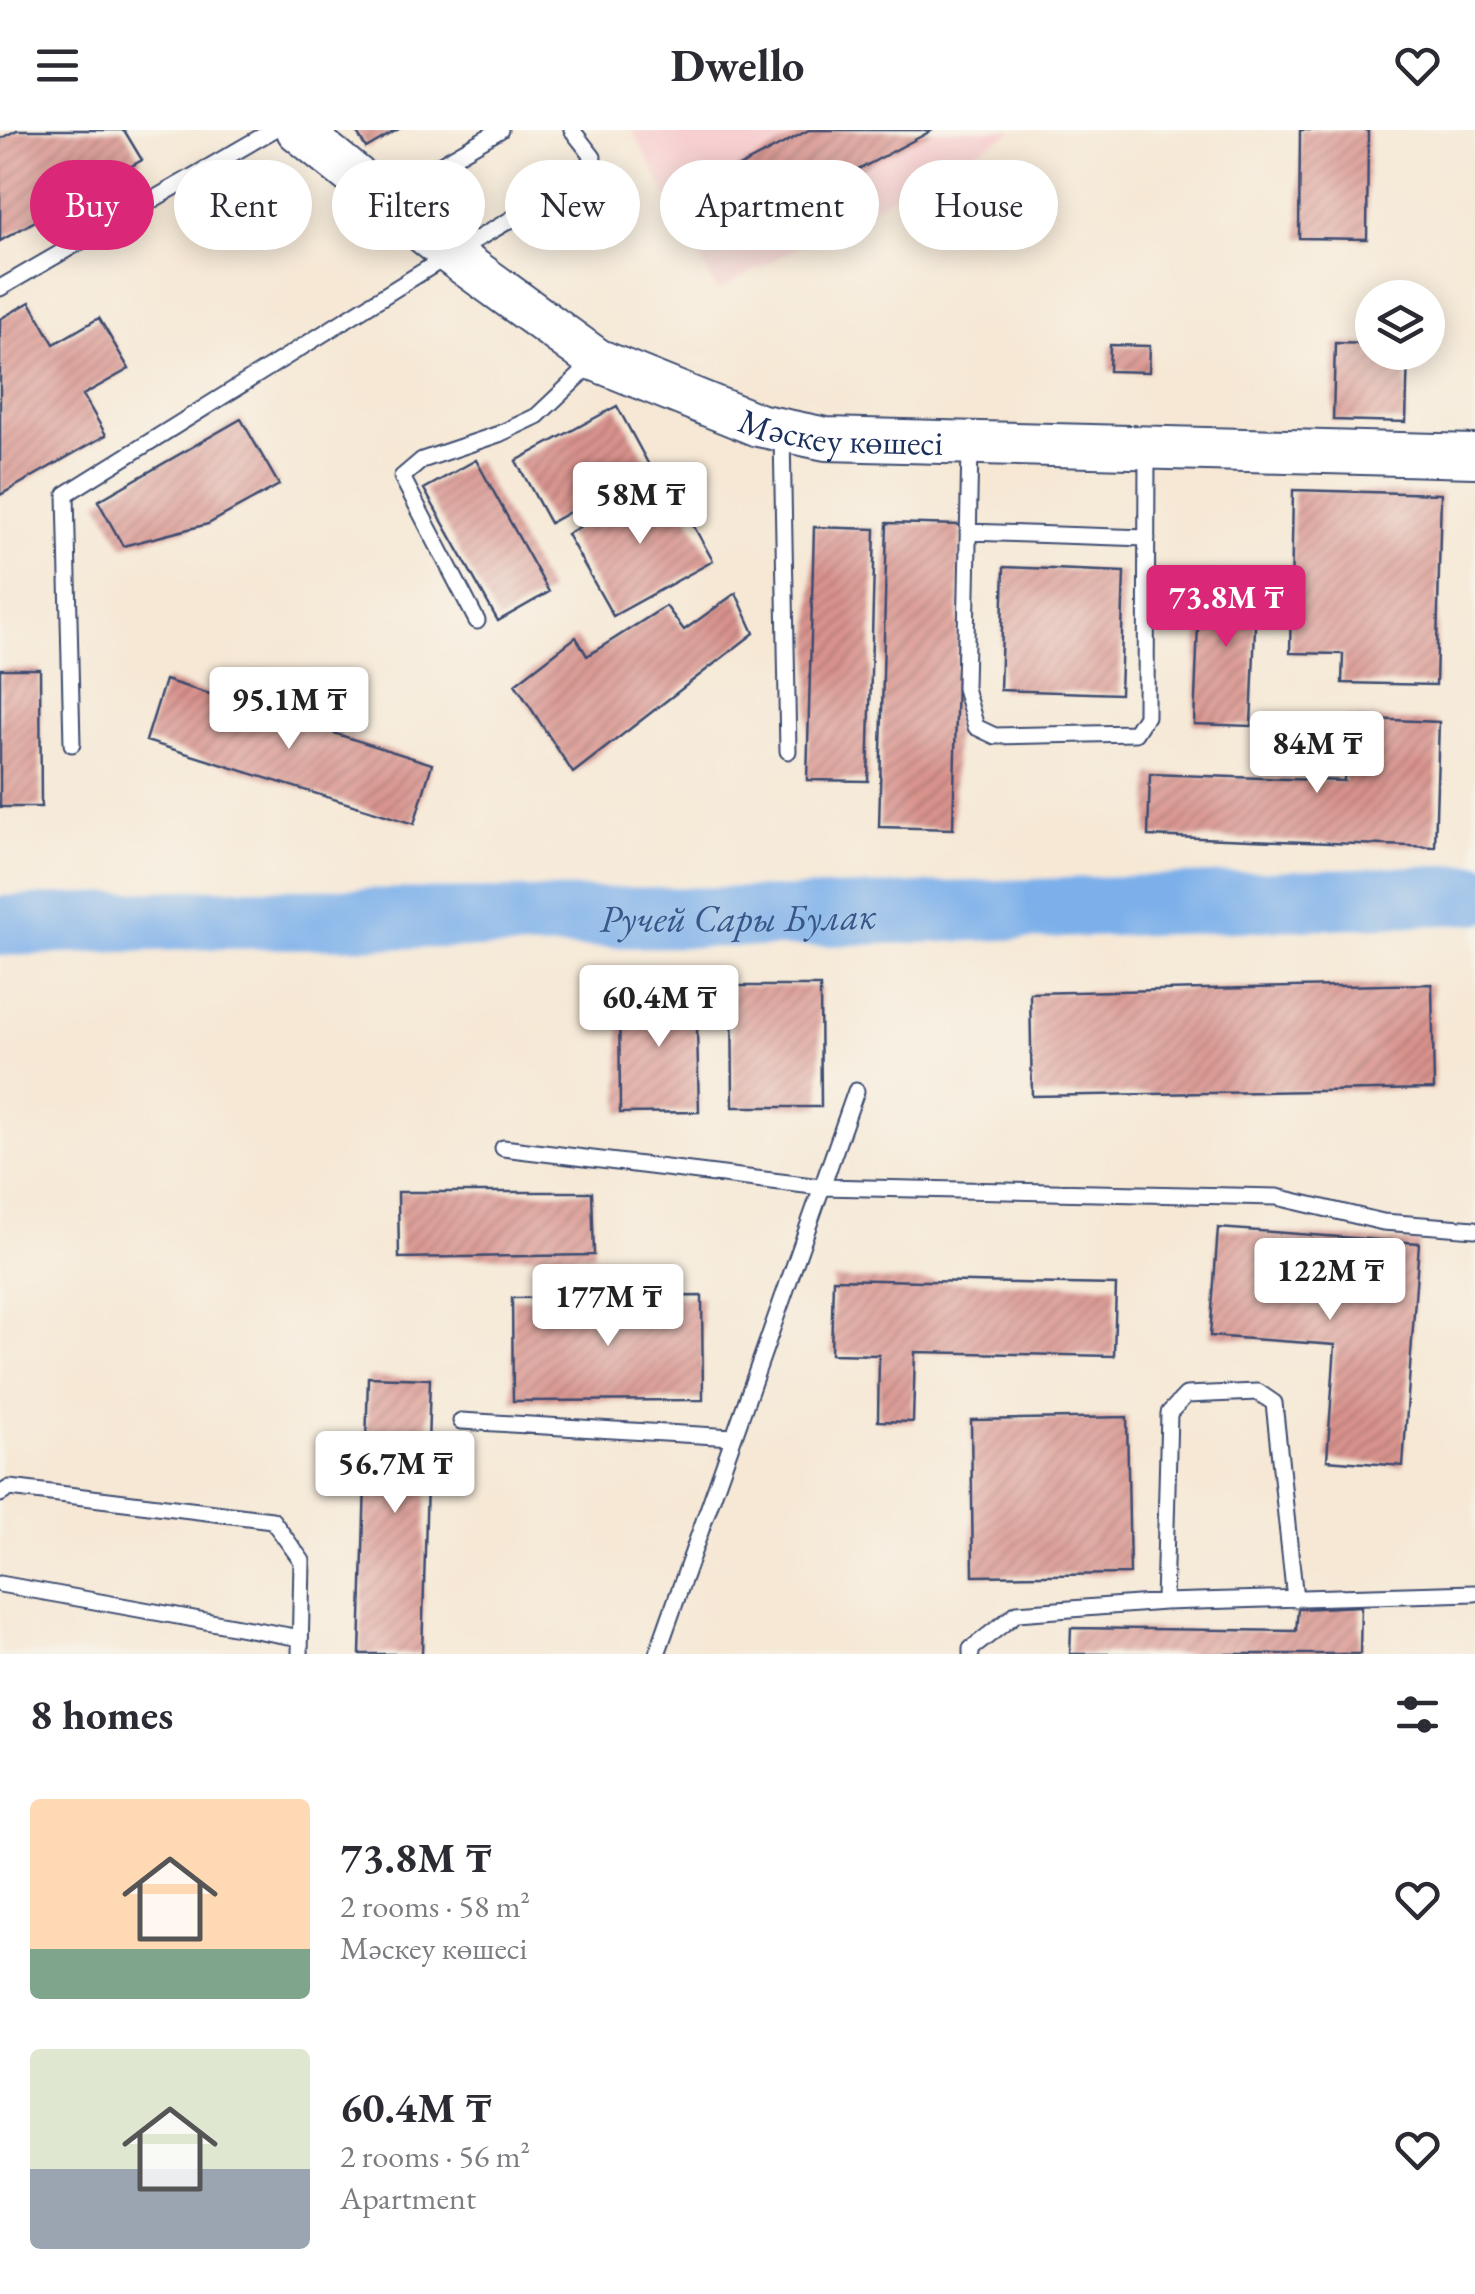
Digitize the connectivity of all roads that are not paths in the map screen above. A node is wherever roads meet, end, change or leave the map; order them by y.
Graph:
1 (273, 130) edge
2 (298, 130) edge
3 (500, 130) edge
4 (572, 130) edge
5 (335, 160) edge
6 (448, 160) edge
7 (446, 250) edge
8 (451, 254) junction
9 (0, 288) edge
10 (597, 360) junction
11 (782, 429) junction
12 (970, 442) junction
13 (1148, 447) junction
14 (1475, 456) edge
15 (968, 532) junction
16 (1146, 538) junction
17 (477, 621) dead end
18 (72, 744) dead end
19 (788, 751) dead end
20 (856, 1090) dead end
21 (503, 1148) dead end
22 (820, 1187) junction
23 (1475, 1229) edge
24 (461, 1421) dead end
25 (733, 1436) junction
26 (0, 1494) edge
27 (0, 1584) edge
28 (1475, 1594) edge
29 (1295, 1598) junction
30 (1164, 1602) junction
31 (300, 1646) edge
32 (657, 1654) edge
33 (970, 1654) edge

1 - 9 lane
2 - 5 street, Мәскеу көшесі
3 - 6 lane
4 - 8 lane
7 - 8 street, Мәскеу көшесі
8 - 10 street, Мәскеу көшесі
8 - 18 lane
10 - 11 street, Мәскеу көшесі
10 - 17 lane
11 - 12 street, Мәскеу көшесі
11 - 19 lane
12 - 13 street, Мәскеу көшесі
12 - 15 lane
13 - 14 street, Мәскеу көшесі
13 - 16 lane
15 - 16 lane
15 - 16 lane
20 - 22 lane
21 - 22 lane
22 - 23 lane
22 - 25 lane
24 - 25 lane
25 - 32 lane
26 - 31 lane
27 - 31 lane
28 - 29 lane
29 - 30 lane
29 - 30 lane
30 - 33 lane

